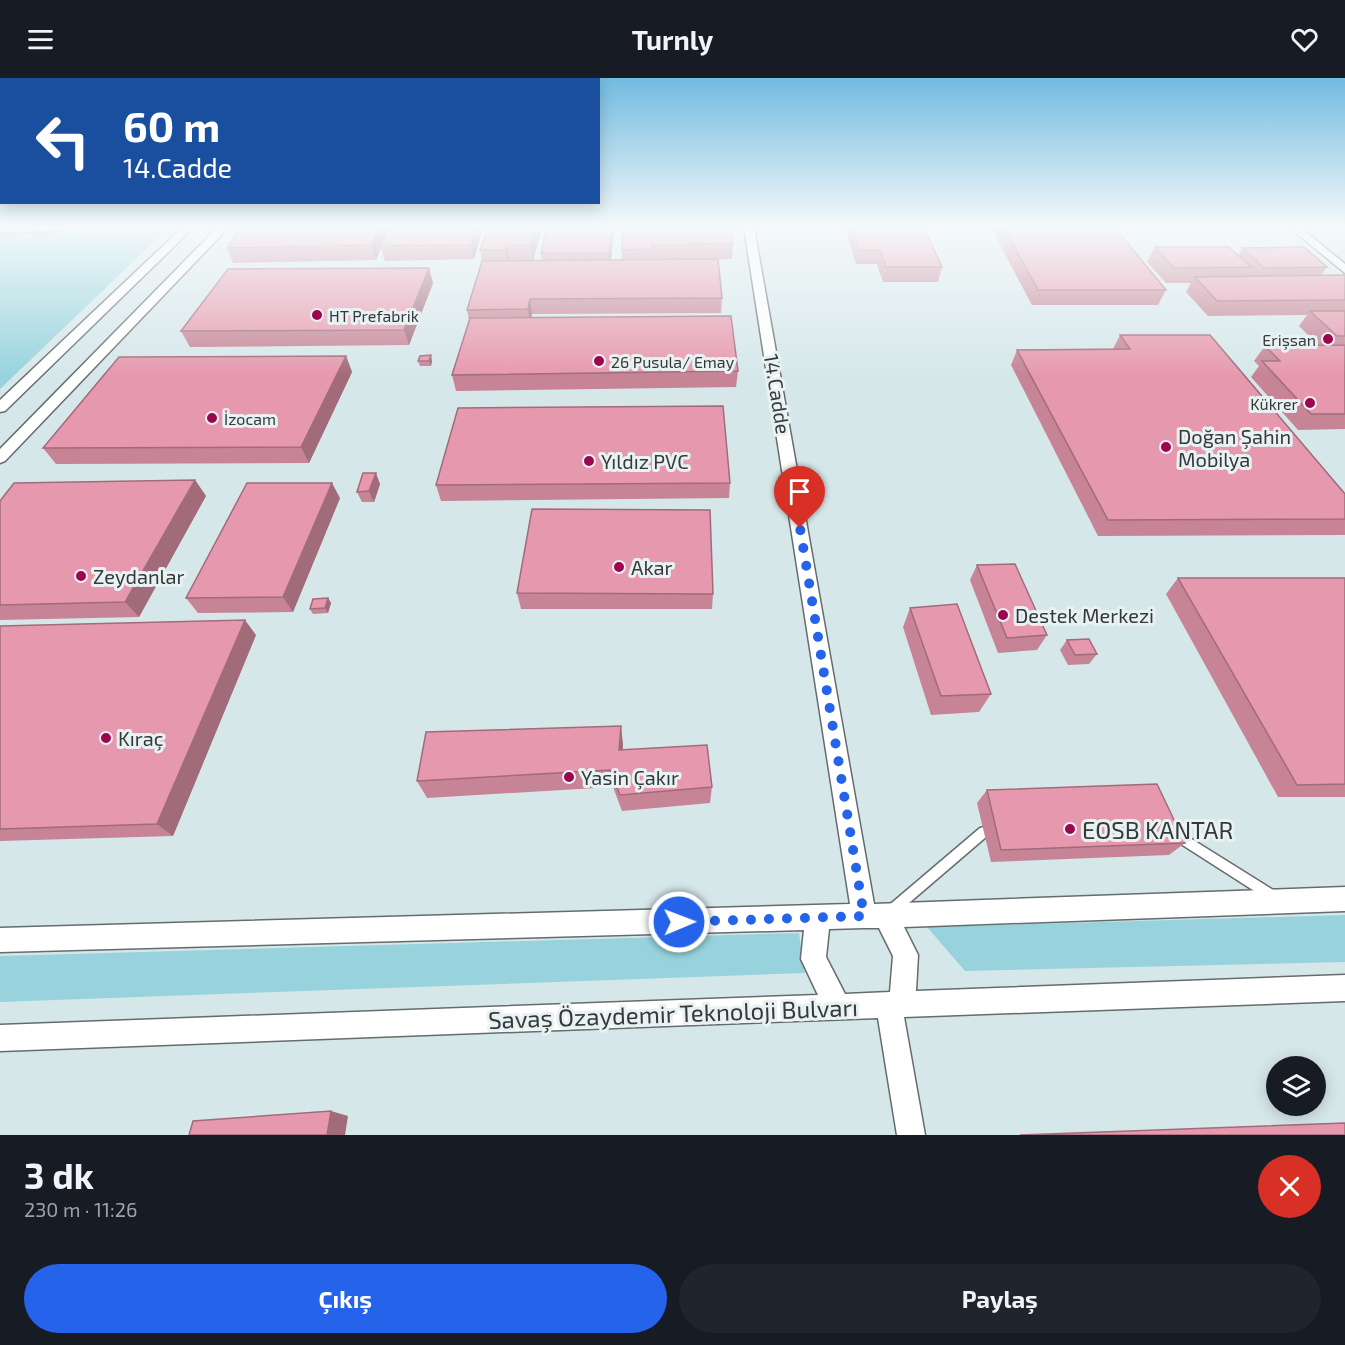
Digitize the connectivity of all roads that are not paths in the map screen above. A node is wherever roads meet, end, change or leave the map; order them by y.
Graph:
1 (136, 277) edge
2 (175, 277) edge
3 (758, 277) edge
4 (0, 408) edge
5 (0, 458) edge
6 (1160, 825) edge
7 (1007, 831) edge
8 (1345, 899) edge
9 (1281, 901) junction
10 (875, 915) junction
11 (818, 917) junction
12 (0, 940) edge
13 (1345, 988) edge
14 (895, 1005) junction
15 (838, 1007) junction
16 (0, 1038) edge
17 (911, 1135) edge

1 - 4 street
2 - 5 street
3 - 10 street, 14.Cadde
6 - 9 lane
7 - 10 lane
8 - 9 street
9 - 10 street
10 - 11 street
10 - 14 street
11 - 12 street
11 - 15 street
13 - 14 street, Savaş Özaydemir Teknoloji Bulvarı
14 - 15 street, Savaş Özaydemir Teknoloji Bulvarı
14 - 17 street
15 - 16 street, Savaş Özaydemir Teknoloji Bulvarı

